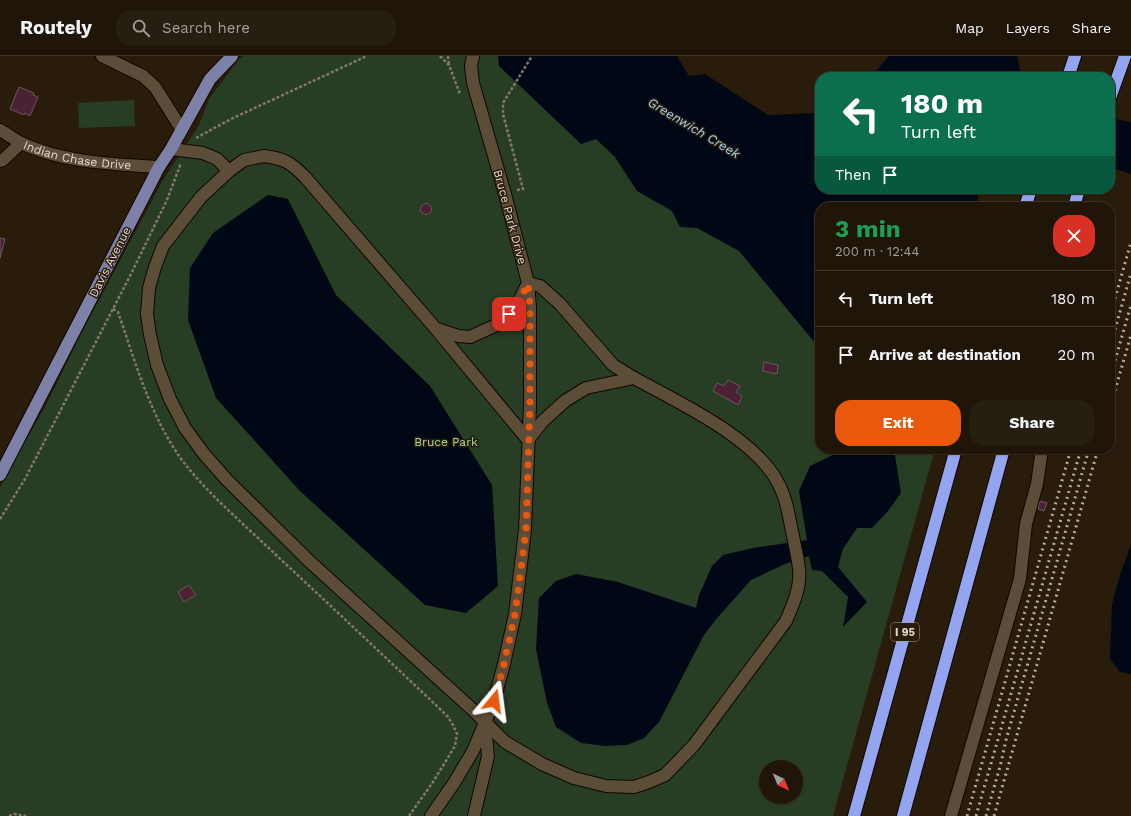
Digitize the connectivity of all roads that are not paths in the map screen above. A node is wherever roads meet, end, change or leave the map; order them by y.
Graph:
1 (102, 56) edge
2 (232, 56) edge
3 (473, 56) edge
4 (1075, 56) edge
5 (1125, 56) edge
6 (1070, 72) edge
7 (1115, 84) edge
8 (0, 130) edge
9 (182, 130) junction
10 (21, 143) junction
11 (171, 149) junction
12 (0, 161) edge
13 (159, 167) junction
14 (229, 171) junction
15 (528, 284) junction
16 (436, 329) junction
17 (634, 378) junction
18 (528, 440) junction
19 (955, 454) edge
20 (1003, 454) edge
21 (1041, 454) edge
22 (0, 475) edge
23 (485, 723) junction
24 (431, 816) edge
25 (474, 816) edge
26 (854, 816) edge
27 (903, 816) edge
28 (951, 816) edge

1 - 9 street
2 - 9 main road, Davis Avenue
3 - 15 street, Bruce Park Drive
4 - 6 highway
5 - 7 highway
8 - 10 street, Indian Chase Drive
9 - 11 main road, Davis Avenue
10 - 12 street
10 - 13 street, Indian Chase Drive
11 - 13 main road, Davis Avenue
11 - 14 street
13 - 22 main road, Davis Avenue
14 - 16 street
14 - 23 street
15 - 16 street
15 - 17 street
15 - 18 street, Bruce Park Drive
16 - 18 street
17 - 18 street
17 - 23 street
18 - 23 street, Bruce Park Drive
19 - 26 highway, I 95
20 - 27 highway
21 - 28 street
23 - 24 street, Bruce Park Drive
23 - 25 street

